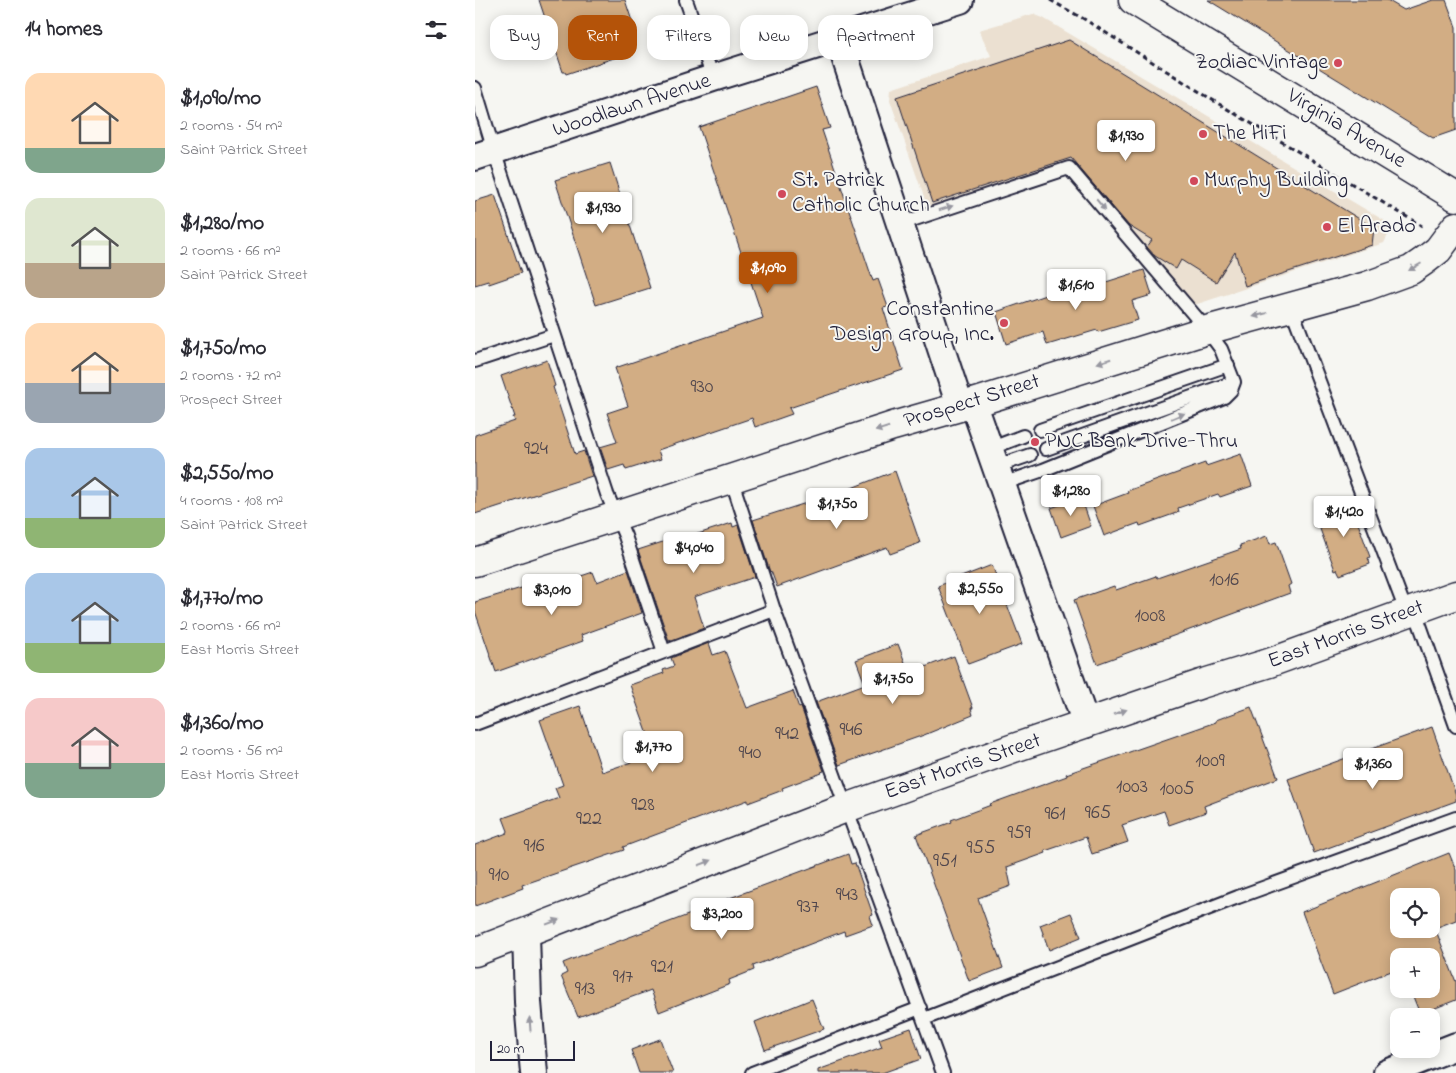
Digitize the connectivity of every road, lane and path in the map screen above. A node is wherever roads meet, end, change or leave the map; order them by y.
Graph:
1 (686, 0) edge
2 (960, 0) edge
3 (1050, 0) edge
4 (1133, 0) edge
5 (913, 15) edge
6 (818, 46) edge
7 (846, 60) edge
8 (713, 78) junction
9 (475, 88) edge
10 (485, 154) edge
11 (1456, 197) edge
12 (1408, 219) dead end
13 (900, 224) junction
14 (1456, 226) edge
15 (1291, 307) junction
16 (1207, 330) junction
17 (554, 335) junction
18 (475, 361) edge
19 (1228, 365) junction
20 (1234, 382) junction
21 (967, 404) junction
22 (1040, 430) dead end
23 (1023, 436) dead end
24 (1046, 448) dead end
25 (1030, 454) dead end
26 (995, 467) junction
27 (731, 478) junction
28 (617, 516) junction
29 (475, 562) edge
30 (1456, 595) edge
31 (774, 610) junction
32 (1411, 612) junction
33 (664, 652) junction
34 (475, 724) edge
35 (1086, 724) junction
36 (1456, 726) edge
37 (846, 808) junction
38 (1456, 818) edge
39 (526, 933) junction
40 (475, 952) edge
41 (922, 1013) junction
42 (1456, 1046) edge
43 (533, 1073) edge
44 (752, 1073) edge
45 (943, 1073) edge
46 (1387, 1073) edge

1 - 8 lane
2 - 5 street, Woodlawn Avenue
3 - 12 path
4 - 11 main road, Virginia Avenue
6 - 8 street, Woodlawn Avenue
7 - 13 street
8 - 10 street, Woodlawn Avenue
9 - 10 lane
10 - 17 lane
13 -> 16 lane
13 - 21 street
14 -> 15 main road, Prospect Street
15 -> 16 main road, Prospect Street
15 - 32 lane
16 - 19 lane
16 -> 21 main road, Prospect Street
17 - 18 lane
17 - 28 lane
19 - 20 lane
19 - 22 lane
20 - 24 lane
26 -> 20 lane
21 - 26 street
21 -> 27 main road, Prospect Street
23 - 26 lane
25 - 26 lane
26 - 35 street
27 - 28 main road, Prospect Street
27 - 31 lane
28 - 29 main road, Prospect Street
28 - 33 lane
30 - 32 main road, East Morris Street
31 - 33 lane
31 - 37 lane
35 -> 32 main road, East Morris Street
32 - 36 lane
33 - 34 lane
35 - 37 main road, East Morris Street
39 -> 37 main road, East Morris Street
37 - 41 lane
38 - 41 lane
39 - 40 main road, East Morris Street
43 -> 39 street
41 - 44 lane
41 - 45 lane
42 - 46 street

